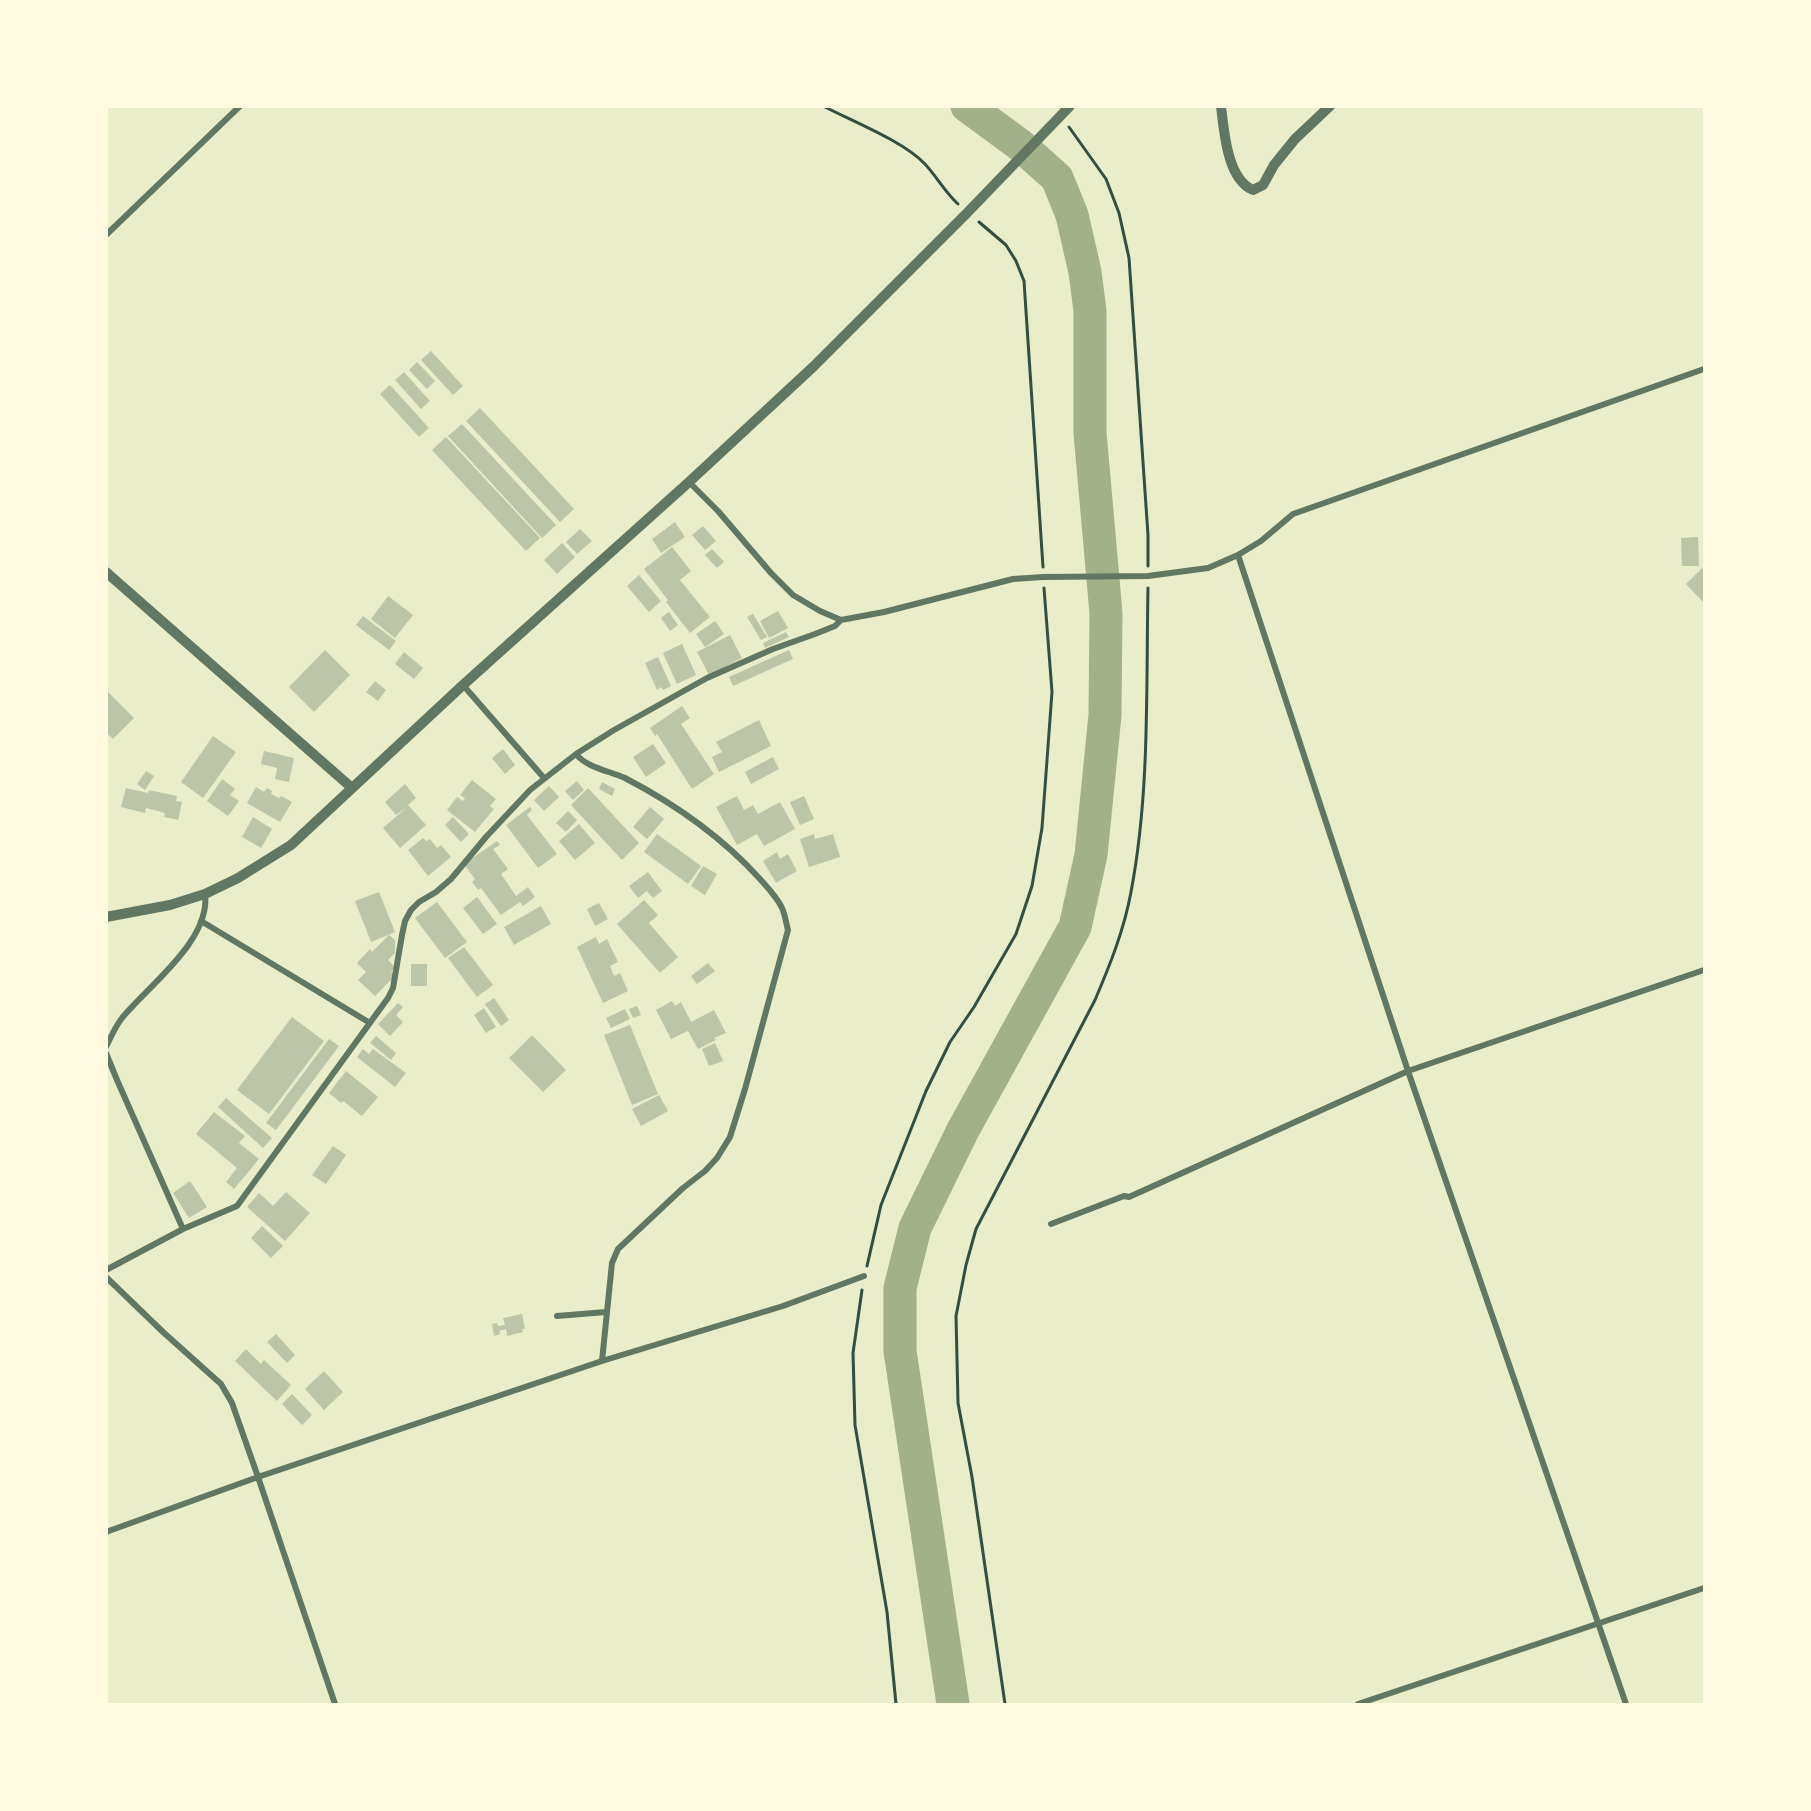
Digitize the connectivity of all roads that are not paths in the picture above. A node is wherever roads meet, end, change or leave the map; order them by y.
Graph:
1 (240, 106) edge
2 (1070, 106) edge
3 (1221, 106) edge
4 (1330, 106) edge
5 (106, 235) edge
6 (1704, 369) edge
7 (688, 482) junction
8 (1238, 555) junction
9 (106, 572) edge
10 (841, 620) junction
11 (463, 685) junction
12 (576, 754) junction
13 (544, 778) junction
14 (352, 788) junction
15 (205, 894) junction
16 (106, 917) edge
17 (201, 921) junction
18 (1704, 970) edge
19 (370, 1023) junction
20 (106, 1047) edge
21 (106, 1053) edge
22 (1408, 1071) junction
23 (1051, 1224) dead end
24 (183, 1229) junction
25 (106, 1270) edge
26 (864, 1276) road end
27 (106, 1277) edge
28 (606, 1312) junction
29 (557, 1316) dead end
30 (602, 1361) junction
31 (258, 1477) junction
32 (106, 1532) edge
33 (1704, 1588) edge
34 (1598, 1623) junction
35 (335, 1704) edge
36 (1358, 1704) edge
37 (1626, 1704) edge

1 - 5 street
2 - 7 street
3 - 4 street
6 - 8 street
7 - 10 street
7 - 11 street
8 - 10 street
8 - 22 street
9 - 14 street
10 - 12 street
11 - 13 street
11 - 14 street
12 - 13 street
12 - 28 street
13 - 19 street
14 - 15 street
15 - 16 street
15 - 17 street
17 - 19 street
17 - 20 street
18 - 22 street
19 - 24 street
21 - 24 street
22 - 23 street
22 - 34 street
24 - 25 street
26 - 30 street
27 - 31 street
28 - 29 street
28 - 30 street
30 - 31 street
31 - 32 street
31 - 35 street
33 - 34 street
34 - 36 street
34 - 37 street

